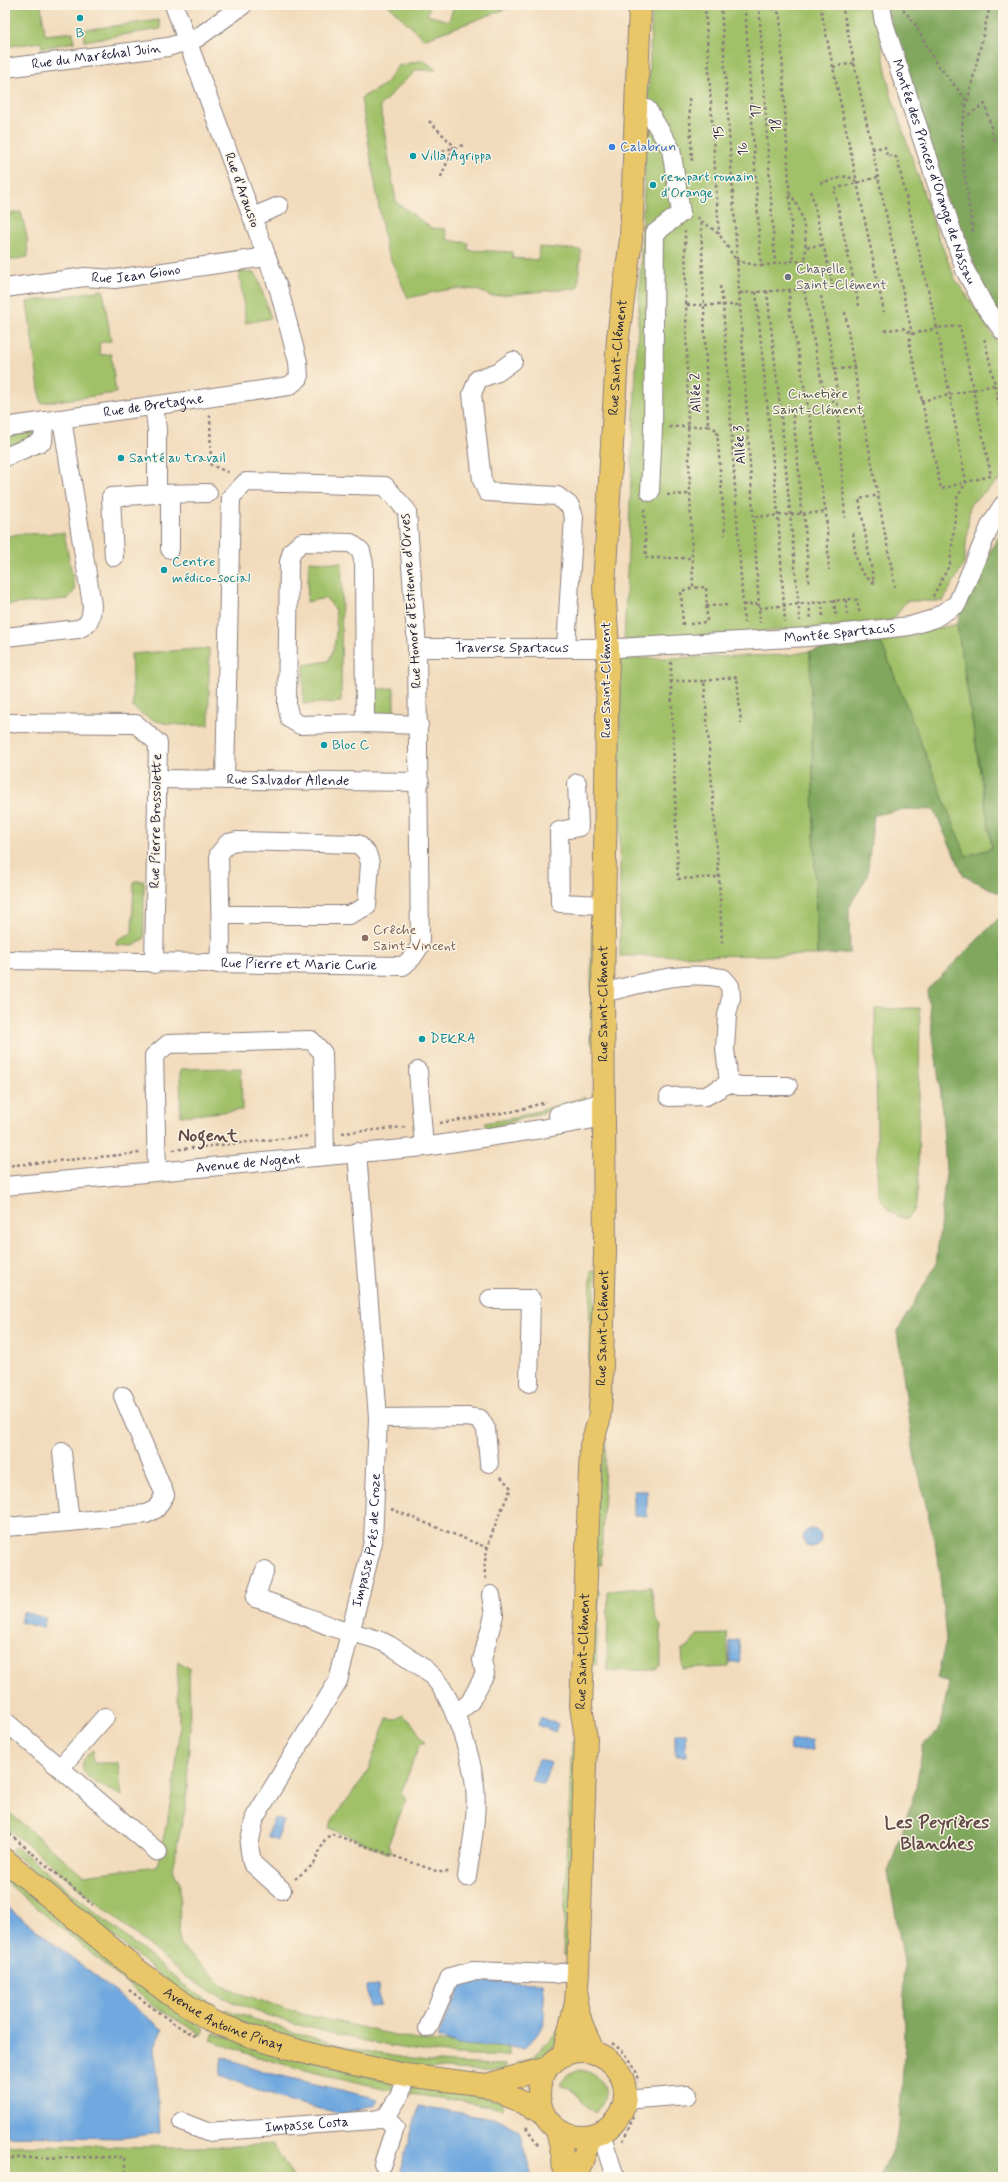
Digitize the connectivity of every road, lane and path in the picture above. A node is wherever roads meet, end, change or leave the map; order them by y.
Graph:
1 (174, 5) edge
2 (243, 5) edge
3 (640, 5) edge
4 (704, 5) edge
5 (721, 5) edge
6 (745, 5) edge
7 (756, 5) edge
8 (820, 5) edge
9 (842, 5) edge
10 (881, 5) edge
11 (899, 5) edge
12 (995, 5) edge
13 (759, 6) edge
14 (187, 41) junction
15 (854, 63) junction
16 (833, 66) junction
17 (5, 68) edge
18 (688, 98) dead end
19 (647, 109) dead end
20 (963, 118) junction
21 (430, 122) dead end
22 (962, 125) junction
23 (1003, 140) edge
24 (464, 145) dead end
25 (454, 146) junction
26 (872, 149) junction
27 (431, 154) dead end
28 (693, 168) dead end
29 (878, 176) junction
30 (440, 180) dead end
31 (857, 181) junction
32 (820, 183) dead end
33 (811, 191) dead end
34 (790, 193) junction
35 (280, 206) dead end
36 (688, 214) junction
37 (253, 217) junction
38 (701, 221) junction
39 (719, 234) junction
40 (974, 239) dead end
41 (824, 245) junction
42 (807, 247) junction
43 (266, 257) junction
44 (736, 261) junction
45 (793, 261) junction
46 (775, 264) junction
47 (762, 266) junction
48 (720, 286) dead end
49 (833, 287) dead end
50 (5, 288) edge
51 (789, 290) junction
52 (767, 291) junction
53 (756, 292) junction
54 (740, 293) junction
55 (822, 296) dead end
56 (723, 304) junction
57 (687, 305) junction
58 (703, 305) junction
59 (741, 305) junction
60 (859, 306) dead end
61 (845, 312) dead end
62 (884, 312) dead end
63 (937, 328) junction
64 (881, 331) dead end
65 (1003, 331) edge
66 (984, 333) dead end
67 (912, 334) junction
68 (513, 361) dead end
69 (854, 368) junction
70 (836, 369) junction
71 (299, 378) joint
72 (995, 385) junction
73 (974, 390) junction
74 (950, 396) junction
75 (209, 398) junction
76 (921, 401) junction
77 (837, 405) junction
78 (154, 406) junction
79 (793, 415) dead end
80 (53, 420) junction
81 (688, 426) junction
82 (708, 426) junction
83 (5, 427) edge
84 (1003, 427) edge
85 (654, 428) junction
86 (5, 457) edge
87 (216, 468) dead end
88 (966, 482) junction
89 (208, 493) dead end
90 (164, 494) junction
91 (879, 494) junction
92 (647, 499) joint
93 (1003, 505) edge
94 (826, 512) junction
95 (804, 513) junction
96 (778, 514) junction
97 (790, 514) junction
98 (800, 514) junction
99 (755, 516) junction
100 (845, 518) dead end
101 (853, 533) dead end
102 (725, 535) dead end
103 (170, 549) dead end
104 (114, 558) dead end
105 (692, 558) junction
106 (829, 570) dead end
107 (809, 584) dead end
108 (895, 587) dead end
109 (693, 588) junction
110 (834, 600) junction
111 (846, 600) junction
112 (930, 601) dead end
113 (822, 602) junction
114 (809, 603) junction
115 (759, 604) junction
116 (784, 604) junction
117 (798, 604) junction
118 (730, 605) dead end
119 (743, 605) junction
120 (706, 606) junction
121 (759, 608) junction
122 (860, 620) dead end
123 (848, 622) dead end
124 (744, 623) dead end
125 (836, 624) dead end
126 (812, 625) dead end
127 (824, 625) dead end
128 (761, 627) dead end
129 (800, 627) dead end
130 (786, 628) dead end
131 (5, 638) edge
132 (672, 644) junction
133 (566, 647) junction
134 (417, 648) junction
135 (608, 648) junction
136 (671, 681) junction
137 (704, 681) junction
138 (5, 723) edge
139 (365, 723) junction
140 (741, 723) dead end
141 (419, 725) junction
142 (157, 779) junction
143 (226, 780) junction
144 (420, 782) junction
145 (578, 783) dead end
146 (719, 878) junction
147 (604, 905) junction
148 (221, 915) junction
149 (722, 944) dead end
150 (5, 960) edge
151 (154, 964) junction
152 (218, 964) junction
153 (603, 993) junction
154 (418, 1071) dead end
155 (729, 1083) junction
156 (788, 1086) dead end
157 (669, 1097) dead end
158 (552, 1100) dead end
159 (604, 1109) junction
160 (422, 1125) junction
161 (338, 1134) dead end
162 (309, 1136) dead end
163 (424, 1147) junction
164 (172, 1150) dead end
165 (357, 1152) junction
166 (142, 1153) dead end
167 (325, 1156) junction
168 (5, 1166) edge
169 (157, 1171) junction
170 (5, 1186) edge
171 (490, 1299) dead end
172 (529, 1383) dead end
173 (123, 1396) dead end
174 (378, 1418) junction
175 (62, 1452) dead end
176 (489, 1463) joint
177 (376, 1503) junction
178 (70, 1522) junction
179 (5, 1527) edge
180 (488, 1548) junction
181 (265, 1570) dead end
182 (491, 1595) joint
183 (352, 1631) junction
184 (455, 1715) junction
185 (105, 1717) dead end
186 (5, 1721) edge
187 (60, 1768) junction
188 (5, 1830) edge
189 (158, 1852) dead end
190 (5, 1860) edge
191 (467, 1877) joint
192 (282, 1890) joint
193 (97, 1909) dead end
194 (578, 1971) junction
195 (576, 2003) junction
196 (428, 2028) dead end
197 (594, 2053) junction
198 (555, 2062) junction
199 (405, 2075) junction
200 (486, 2085) junction
201 (688, 2095) dead end
202 (624, 2100) junction
203 (542, 2112) junction
204 (386, 2117) junction
205 (182, 2122) dead end
206 (523, 2123) dead end
207 (557, 2130) junction
208 (596, 2135) junction
209 (541, 2149) dead end
210 (5, 2158) edge
211 (383, 2164) dead end
212 (126, 2177) edge
213 (134, 2177) edge
214 (215, 2177) edge
215 (564, 2177) edge
216 (576, 2177) edge
217 (616, 2177) edge

1 - 14 street, Rue d'Arausio
2 - 14 street, Rue du Maréchal Juin
3 - 135 main road, Rue Saint-Clément
4 - 39 path
5 - 44 path, 15
6 - 47 path, 16
7 - 13 path, 18
8 - 16 path
9 - 15 path
10 - 65 street, Montée des Princes d'Orange de Nassau
11 - 22 path
12 - 20 path
13 - 34 path, 18
13 - 46 path, 17
14 - 17 street, Rue du Maréchal Juin
14 - 37 street, Rue d'Arausio
15 - 16 path
15 - 26 path
16 - 31 path
18 - 28 path
19 - 36 street
20 - 22 path
20 - 23 path
21 - 25 path
22 - 40 path
24 - 25 path
25 - 27 path
25 - 30 path
26 - 29 path
26 - 63 path
29 - 31 path
29 - 67 path
31 - 32 path
31 - 60 path
31 - 62 path
33 - 41 path
34 - 42 path
34 - 45 path, 18
35 - 37 street
36 - 38 path
36 - 57 path
36 - 85 street
37 - 43 street, Rue d'Arausio
38 - 39 path
38 - 58 path, Allée 2
39 - 44 path
41 - 42 path
41 - 49 path
42 - 45 path
43 - 50 street, Rue Jean Giono
43 - 71 street, Rue d'Arausio
44 - 47 path
44 - 54 path, Allée 3
45 - 46 path
46 - 47 path
48 - 56 path
51 - 52 path
51 - 77 path
51 - 94 path
52 - 53 path
52 - 97 path
53 - 54 path
53 - 96 path
54 - 59 path, Allée 3
55 - 70 path
56 - 58 path
56 - 59 path
56 - 119 path
57 - 58 path
57 - 81 path
58 - 82 path, Allée 2
59 - 99 path, Allée 3
61 - 69 path
63 - 67 path
63 - 73 path
63 - 74 path
64 - 67 path
66 - 72 path
67 - 76 path
68 - 133 street
69 - 70 path
69 - 91 path
70 - 77 path
71 - 75 street, Rue de Bretagne
72 - 73 path
72 - 84 path
73 - 74 path
73 - 88 path
74 - 76 path
74 - 88 path
75 - 78 street, Rue de Bretagne
75 - 87 path
76 - 88 path
77 - 100 path
78 - 80 street, Rue de Bretagne
78 - 90 street
79 - 98 path
80 - 83 street, Rue de Bretagne
80 - 86 street
80 - 131 street
81 - 82 path, Allée 2
81 - 85 path, Allée 2
81 - 105 path
82 - 102 path
85 - 92 street
88 - 112 path
89 - 90 street
90 - 103 street
90 - 104 street
91 - 101 path
91 - 108 path
92 - 105 path
93 - 132 street, Montée Spartacus
94 - 95 path
94 - 106 path
95 - 98 path
95 - 107 path
96 - 97 path
96 - 99 path
96 - 116 path
97 - 98 path
97 - 117 path
99 - 115 path, Allée 3
105 - 109 path
109 - 120 path
109 - 120 path
110 - 111 path
110 - 113 path
110 - 125 path
111 - 122 path
111 - 123 path
113 - 114 path
113 - 127 path
114 - 117 path
114 - 126 path
115 - 119 path
115 - 121 path, Allée 3
116 - 117 path
116 - 121 path
116 - 130 path
117 - 129 path
118 - 120 path
119 - 124 path
121 - 128 path, Allée 3
132 - 135 street, Montée Spartacus
132 - 136 path
133 - 134 street, Traverse Spartacus
133 - 135 street, Traverse Spartacus
134 - 141 street, Rue Honoré d'Estienne d'Orves
134 - 143 street, Rue Honoré d'Estienne d'Orves
135 - 147 main road, Rue Saint-Clément
136 - 137 path
136 - 146 path
137 - 140 path
137 - 146 path
138 - 142 street, Rue Pierre Brossolette
139 - 139 street
139 - 141 street
141 - 144 street, Rue Honoré d'Estienne d'Orves
142 - 143 street, Rue Salvador Allende
142 - 151 street, Rue Pierre Brossolette
143 - 144 street, Rue Salvador Allende
144 - 152 street, Rue Pierre et Marie Curie
145 - 147 street
146 - 149 path
147 - 153 main road, Rue Saint-Clément
148 - 148 street
148 - 152 street
150 - 151 street, Rue Pierre et Marie Curie
151 - 152 street, Rue Pierre et Marie Curie
153 - 155 street
153 - 159 main road, Rue Saint-Clément
154 - 160 street
155 - 156 street
155 - 157 street
158 - 160 path
159 - 163 street, Avenue de Nogent
159 - 194 main road, Rue Saint-Clément
160 - 161 path
160 - 163 street
162 - 164 path
163 - 165 street, Avenue de Nogent
165 - 167 street, Avenue de Nogent
165 - 174 street, Impasse Prés de Croze
166 - 168 path
167 - 169 street, Avenue de Nogent
167 - 169 street
169 - 170 street, Avenue de Nogent
171 - 172 street
173 - 178 street
174 - 176 street
174 - 177 street, Impasse Prés de Croze
175 - 178 street
176 - 180 path
177 - 180 path
177 - 183 street, Impasse Prés de Croze
178 - 179 street
180 - 182 path
181 - 183 street
182 - 184 street
183 - 184 street
183 - 192 street, Impasse Prés de Croze
184 - 191 street
185 - 187 street
186 - 187 street
187 - 189 street
188 - 193 path
190 - 199 main road, Avenue Antoine Pinay
191 - 192 path
194 - 195 main road, Rue Saint-Clément
194 - 196 street
195 - 197 main road, Rue Saint-Clément
195 - 198 main road, Rue Saint-Clément
197 - 198 main road
197 - 202 main road
198 - 200 main road, Avenue Antoine Pinay
198 - 203 main road
199 - 200 main road, Avenue Antoine Pinay
199 - 204 street
200 - 203 main road, Avenue Antoine Pinay
201 - 202 street
202 - 208 main road
203 - 207 main road
204 - 205 street, Impasse Costa
204 - 211 street
206 - 209 path
207 - 208 main road
207 - 215 main road
208 - 216 main road
208 - 217 street
210 - 212 path
213 - 214 path

